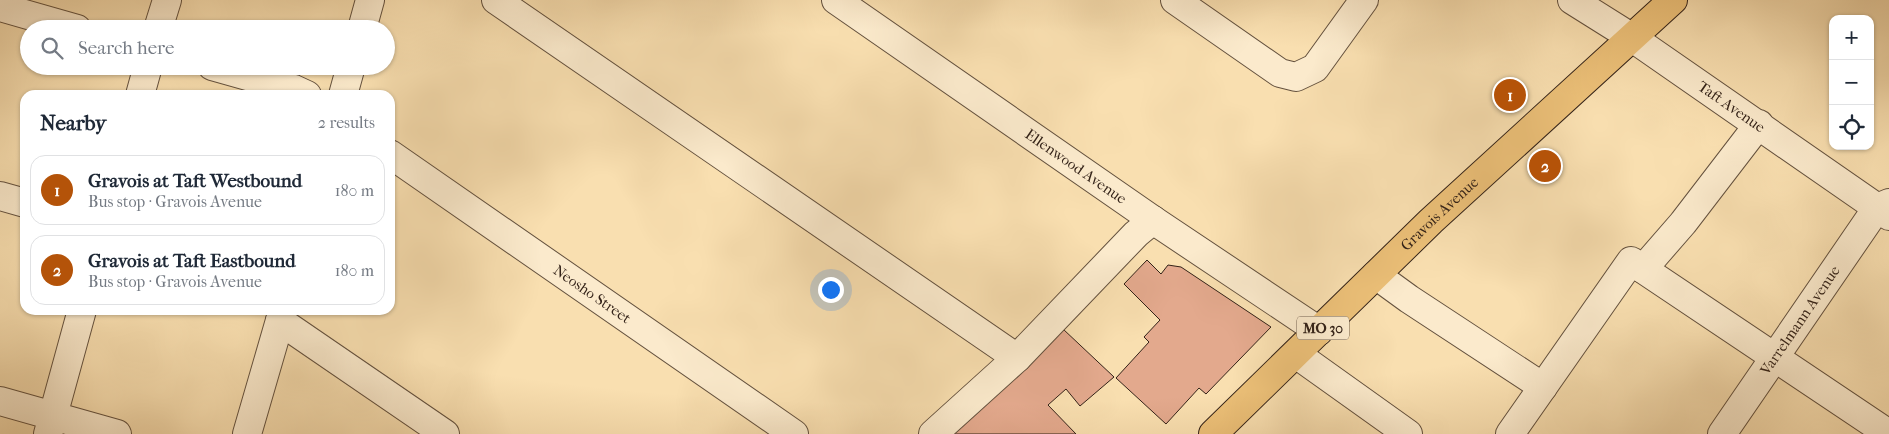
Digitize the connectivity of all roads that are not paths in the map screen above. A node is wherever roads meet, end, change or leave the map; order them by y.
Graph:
1 (166, 0) edge
2 (370, 0) edge
3 (496, 0) edge
4 (836, 0) edge
5 (1175, 0) edge
6 (1364, 0) edge
7 (1572, 0) edge
8 (1673, 0) edge
9 (0, 7) edge
10 (46, 20) edge
11 (160, 20) edge
12 (364, 20) edge
13 (1632, 37) junction
14 (146, 75) edge
15 (244, 75) edge
16 (349, 75) edge
17 (141, 90) edge
18 (296, 90) edge
19 (345, 90) edge
20 (1759, 124) junction
21 (395, 157) edge
22 (0, 196) edge
23 (20, 202) edge
24 (1885, 209) edge
25 (1153, 220) junction
26 (1643, 269) junction
27 (1376, 275) junction
28 (81, 315) edge
29 (282, 316) edge
30 (1319, 331) junction
31 (1296, 354) junction
32 (1774, 356) junction
33 (1017, 358) junction
34 (1543, 387) junction
35 (0, 401) edge
36 (51, 425) edge
37 (117, 434) edge
38 (247, 434) edge
39 (445, 434) edge
40 (794, 434) edge
41 (933, 434) edge
42 (1213, 434) edge
43 (1408, 434) edge
44 (1510, 434) edge
45 (1722, 434) edge
46 (1889, 434) edge

1 - 11 street
2 - 12 street
3 - 33 street
4 - 25 street, Ellenwood Avenue
5 - 6 street
7 - 13 street, Taft Avenue
8 - 13 main road, Gravois Avenue / MO 30
9 - 10 street
13 - 20 street, Taft Avenue
13 - 27 main road, Gravois Avenue / MO 30
14 - 17 street
15 - 18 street
16 - 19 street
20 - 24 street, Taft Avenue
20 - 26 street
21 - 40 street, Neosho Street
22 - 23 street
24 - 32 street, Varrelmann Avenue
25 - 30 street, Ellenwood Avenue
25 - 33 street
26 - 32 street
26 - 34 street
27 - 30 main road, Gravois Avenue / MO 30
27 - 34 street
28 - 36 street
29 - 38 street
29 - 39 street
30 - 31 main road, Gravois Avenue / MO 30
31 - 42 main road, Gravois Avenue / MO 30
31 - 43 street
32 - 45 street, Varrelmann Avenue
32 - 46 street
33 - 41 street
34 - 44 street
35 - 36 street
36 - 37 street

